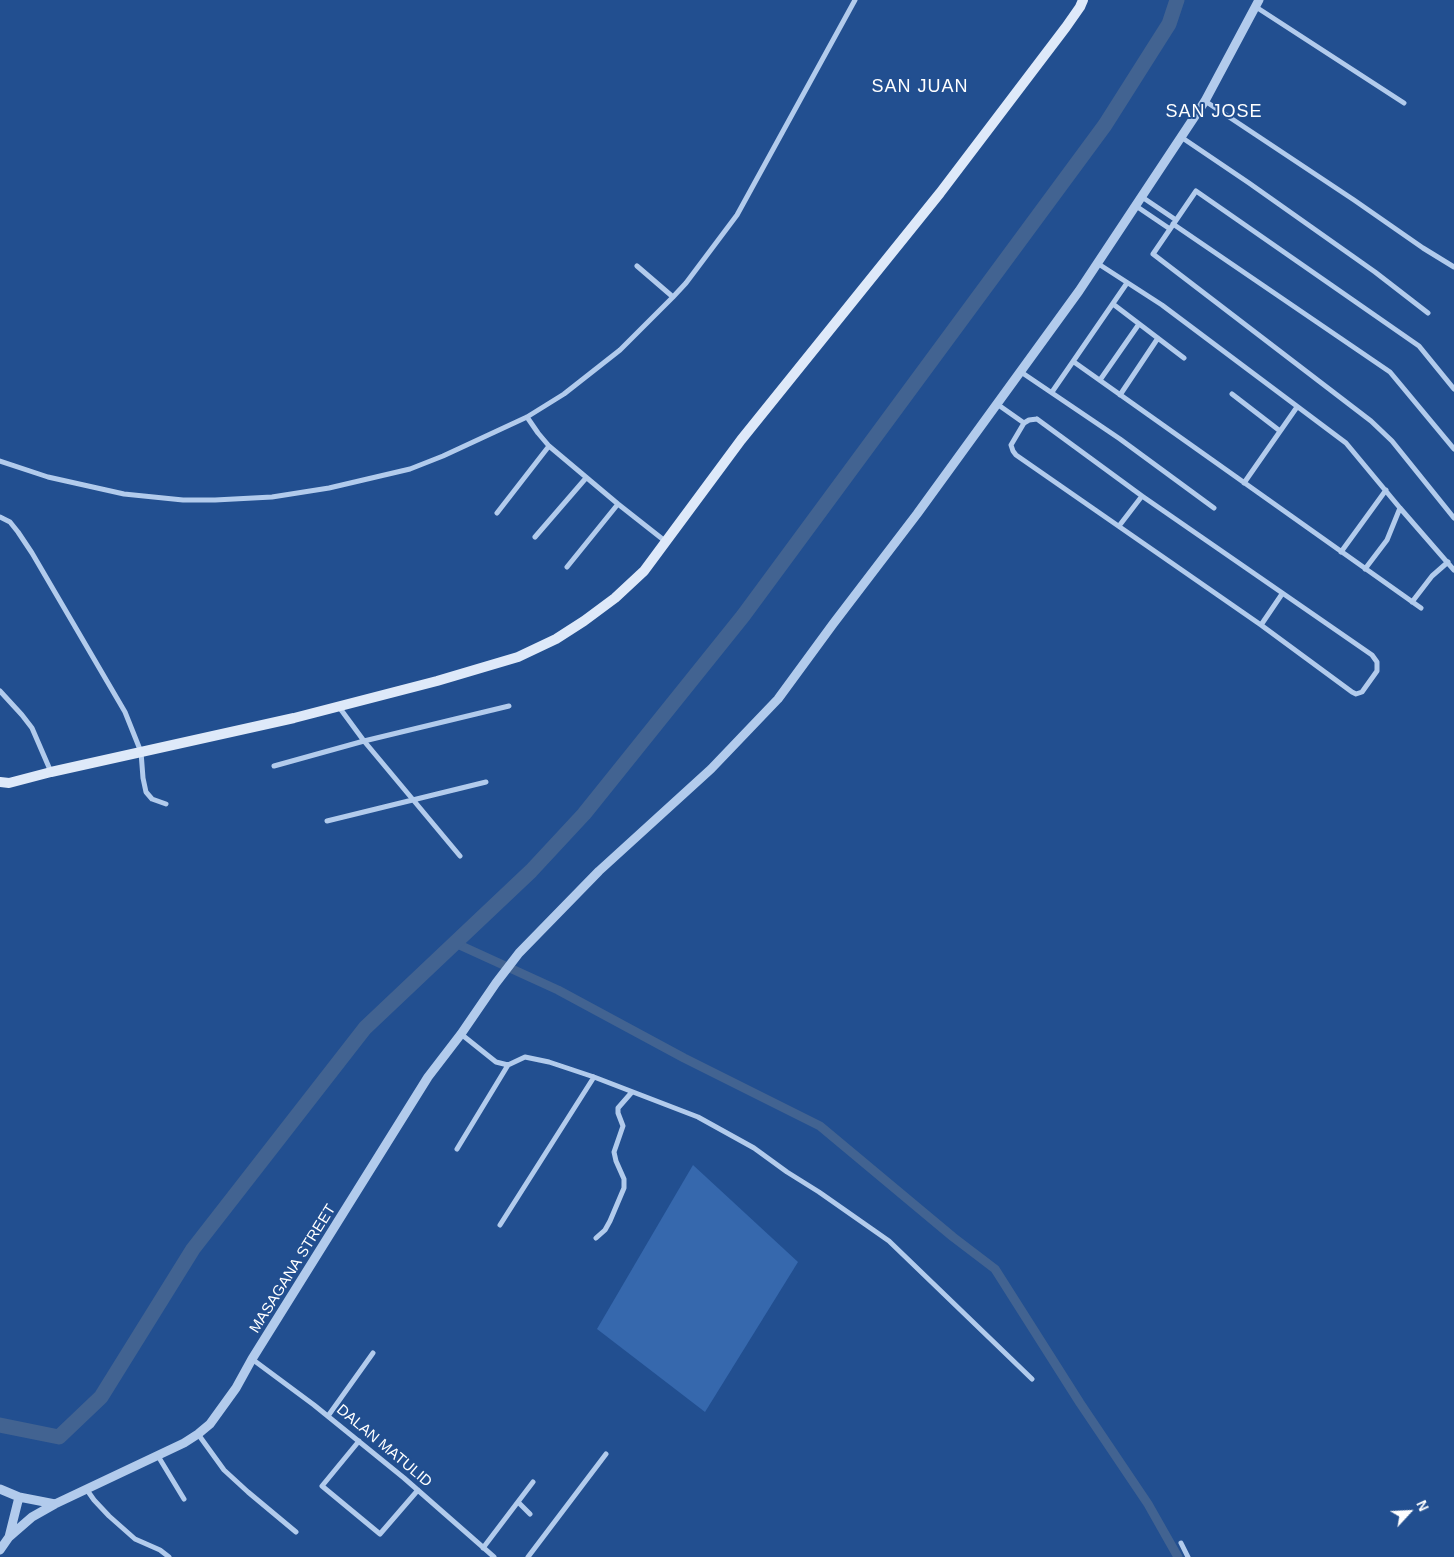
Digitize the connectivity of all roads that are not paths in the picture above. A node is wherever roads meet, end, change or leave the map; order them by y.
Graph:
1 (855, 0) edge
2 (1082, 0) edge
3 (1258, 4) edge
4 (1205, 101) junction
5 (1404, 103) dead end
6 (1181, 137) junction
7 (1142, 197) junction
8 (1136, 206) junction
9 (1173, 224) junction
10 (1097, 263) junction
11 (637, 266) dead end
12 (1454, 267) edge
13 (1127, 283) junction
14 (673, 297) junction
15 (1113, 304) junction
16 (1428, 313) dead end
17 (1138, 324) junction
18 (1158, 338) junction
19 (1184, 358) dead end
20 (1074, 362) junction
21 (1021, 372) junction
22 (1100, 380) junction
23 (1454, 389) edge
24 (1052, 392) junction
25 (1120, 394) junction
26 (1232, 394) dead end
27 (997, 404) junction
28 (1297, 407) junction
29 (527, 417) junction
30 (1024, 423) junction
31 (1280, 431) junction
32 (550, 446) junction
33 (1454, 449) edge
34 (0, 461) edge
35 (586, 478) junction
36 (1244, 483) junction
37 (1386, 490) junction
38 (1142, 496) junction
39 (618, 504) junction
40 (1214, 508) dead end
41 (1400, 508) junction
42 (498, 513) dead end
43 (0, 517) edge
44 (1454, 518) edge
45 (1119, 526) junction
46 (535, 537) dead end
47 (665, 542) junction
48 (1341, 552) junction
49 (1448, 562) junction
50 (567, 568) dead end
51 (1365, 569) junction
52 (1454, 570) edge
53 (1282, 594) junction
54 (1412, 602) junction
55 (1421, 608) dead end
56 (1261, 625) junction
57 (0, 691) edge
58 (509, 706) dead end
59 (339, 707) junction
60 (364, 741) junction
61 (141, 752) junction
62 (274, 766) dead end
63 (51, 772) junction
64 (0, 782) edge
65 (486, 782) dead end
66 (413, 799) junction
67 (166, 804) dead end
68 (327, 821) dead end
69 (460, 856) dead end
70 (461, 1034) junction
71 (508, 1065) junction
72 (594, 1077) junction
73 (632, 1092) junction
74 (457, 1149) dead end
75 (500, 1225) dead end
76 (596, 1238) dead end
77 (373, 1353) dead end
78 (252, 1359) junction
79 (1032, 1379) dead end
80 (328, 1416) junction
81 (198, 1434) junction
82 (359, 1441) junction
83 (606, 1454) dead end
84 (158, 1456) junction
85 (533, 1482) dead end
86 (0, 1488) edge
87 (87, 1490) junction
88 (418, 1490) junction
89 (19, 1497) junction
90 (184, 1499) dead end
91 (518, 1502) junction
92 (55, 1504) junction
93 (530, 1514) dead end
94 (296, 1532) dead end
95 (9, 1537) junction
96 (1180, 1543) dead end
97 (483, 1548) junction
98 (0, 1550) edge
99 (169, 1557) edge
100 (494, 1557) edge
101 (528, 1557) edge
102 (1188, 1557) edge

1 - 14 street
2 - 47 main road
3 - 4 street, MASAGANA STREET
3 - 5 street
4 - 6 street, MASAGANA STREET
4 - 12 street
6 - 7 street, MASAGANA STREET
6 - 16 street
7 - 8 street, MASAGANA STREET
7 - 9 street
8 - 9 street
8 - 10 street, MASAGANA STREET
9 - 23 street
9 - 33 street
9 - 44 street
10 - 13 street
10 - 21 street, MASAGANA STREET
11 - 14 street
13 - 15 street
13 - 28 street
14 - 29 street
15 - 17 street
15 - 20 street
17 - 18 street
17 - 22 street
18 - 19 street
18 - 25 street
20 - 22 street
20 - 24 street
21 - 24 street
21 - 27 street, MASAGANA STREET
22 - 25 street
24 - 40 street
25 - 36 street
26 - 31 street
27 - 30 street
27 - 70 street, MASAGANA STREET
28 - 31 street
28 - 37 street
29 - 32 street
29 - 34 street
30 - 38 street
30 - 45 street
31 - 36 street
32 - 35 street
32 - 42 street
35 - 39 street
35 - 46 street
36 - 48 street
37 - 41 street
37 - 48 street
38 - 45 street
38 - 53 street
39 - 47 street
39 - 50 street
41 - 49 street
41 - 51 street
43 - 61 street
45 - 56 street
47 - 59 main road
48 - 51 street
49 - 52 street
49 - 54 street
51 - 54 street
53 - 56 street
53 - 56 street
54 - 55 street
57 - 63 street
58 - 60 street
59 - 60 street
59 - 61 main road
60 - 62 street
60 - 66 street
61 - 63 main road
61 - 67 street
63 - 64 main road
65 - 66 street
66 - 68 street
66 - 69 street
70 - 71 street
70 - 78 street, MASAGANA STREET
71 - 72 street
71 - 74 street
72 - 73 street
72 - 75 street
73 - 76 street
73 - 79 street
77 - 80 street
78 - 80 street, DALAN MATULID
78 - 81 street, MASAGANA STREET
80 - 82 street, DALAN MATULID
81 - 84 street, MASAGANA STREET
81 - 94 street
82 - 88 street, DALAN MATULID
82 - 88 street
83 - 101 street
84 - 87 street, MASAGANA STREET
84 - 90 street
85 - 91 street
86 - 89 street
87 - 92 street, MASAGANA STREET
87 - 99 street
88 - 97 street, DALAN MATULID
89 - 92 street
89 - 95 street
91 - 93 street
91 - 97 street
92 - 95 street, MASAGANA STREET
95 - 98 street
96 - 102 street
97 - 100 street, DALAN MATULID

